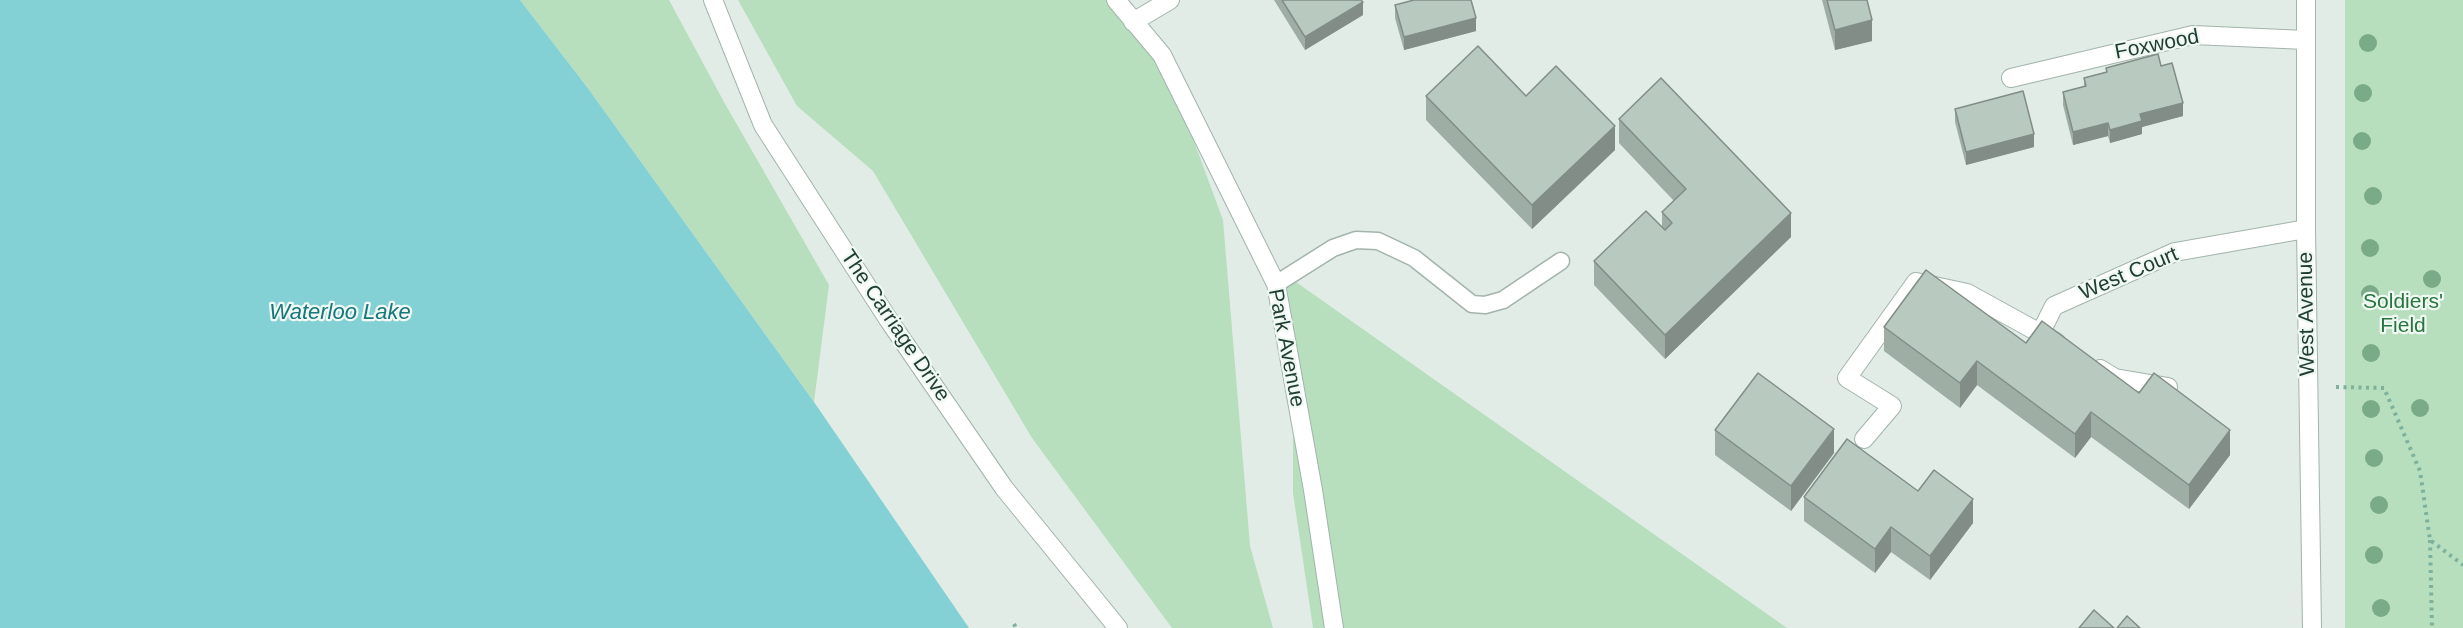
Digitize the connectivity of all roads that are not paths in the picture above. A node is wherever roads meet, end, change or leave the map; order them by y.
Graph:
1 (713, 0) edge
2 (1116, 0) edge
3 (1170, 0) edge
4 (2306, 0) edge
5 (1133, 22) junction
6 (2306, 40) junction
7 (2011, 78) dead end
8 (2306, 229) junction
9 (1561, 261) dead end
10 (1276, 284) junction
11 (2041, 332) junction
12 (2069, 350) edge
13 (2087, 361) edge
14 (2186, 400) edge
15 (1864, 439) dead end
16 (1118, 628) edge
17 (1334, 628) edge
18 (2312, 628) edge

1 - 16 street, The Carriage Drive
2 - 5 street, Park Avenue
3 - 5 street
4 - 6 street, West Avenue
5 - 10 street, Park Avenue
6 - 7 street, Foxwood
6 - 8 street, West Avenue
8 - 11 street, West Court
8 - 18 street, West Avenue
9 - 10 lane
10 - 17 street, Park Avenue
11 - 12 street
11 - 15 street
13 - 14 street

